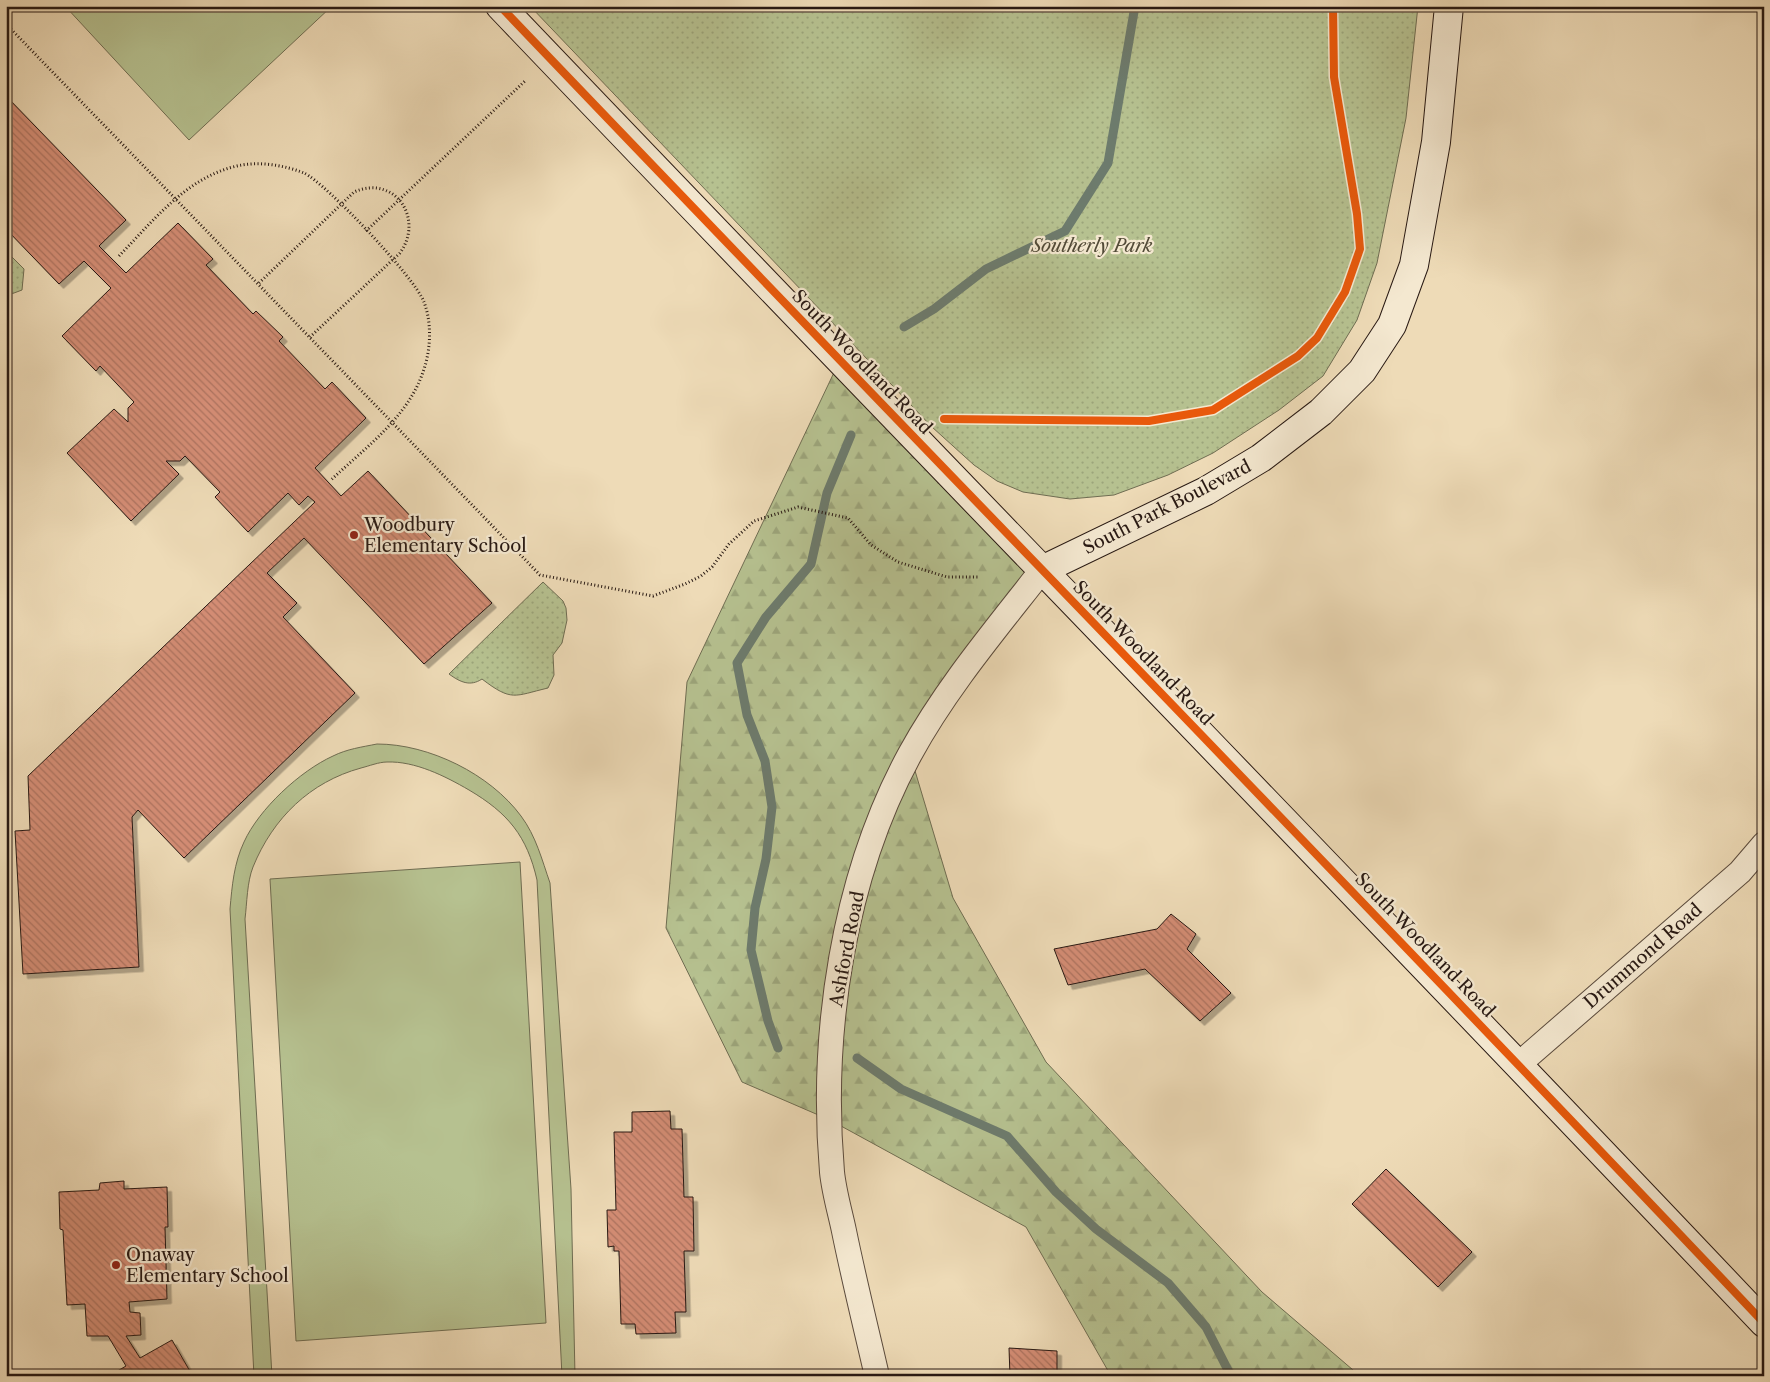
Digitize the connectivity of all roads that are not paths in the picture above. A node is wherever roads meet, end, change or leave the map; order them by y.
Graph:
1 (500, 6) edge
2 (1449, 6) edge
3 (1042, 570) junction
4 (1764, 844) edge
5 (1519, 1064) junction
6 (1764, 1323) edge
7 (877, 1376) edge

1 - 3 street, South Woodland Road
2 - 3 street, South Park Boulevard
3 - 5 street, South Woodland Road
3 - 7 street, Ashford Road
4 - 5 street, Drummond Road
5 - 6 street, South Woodland Road

